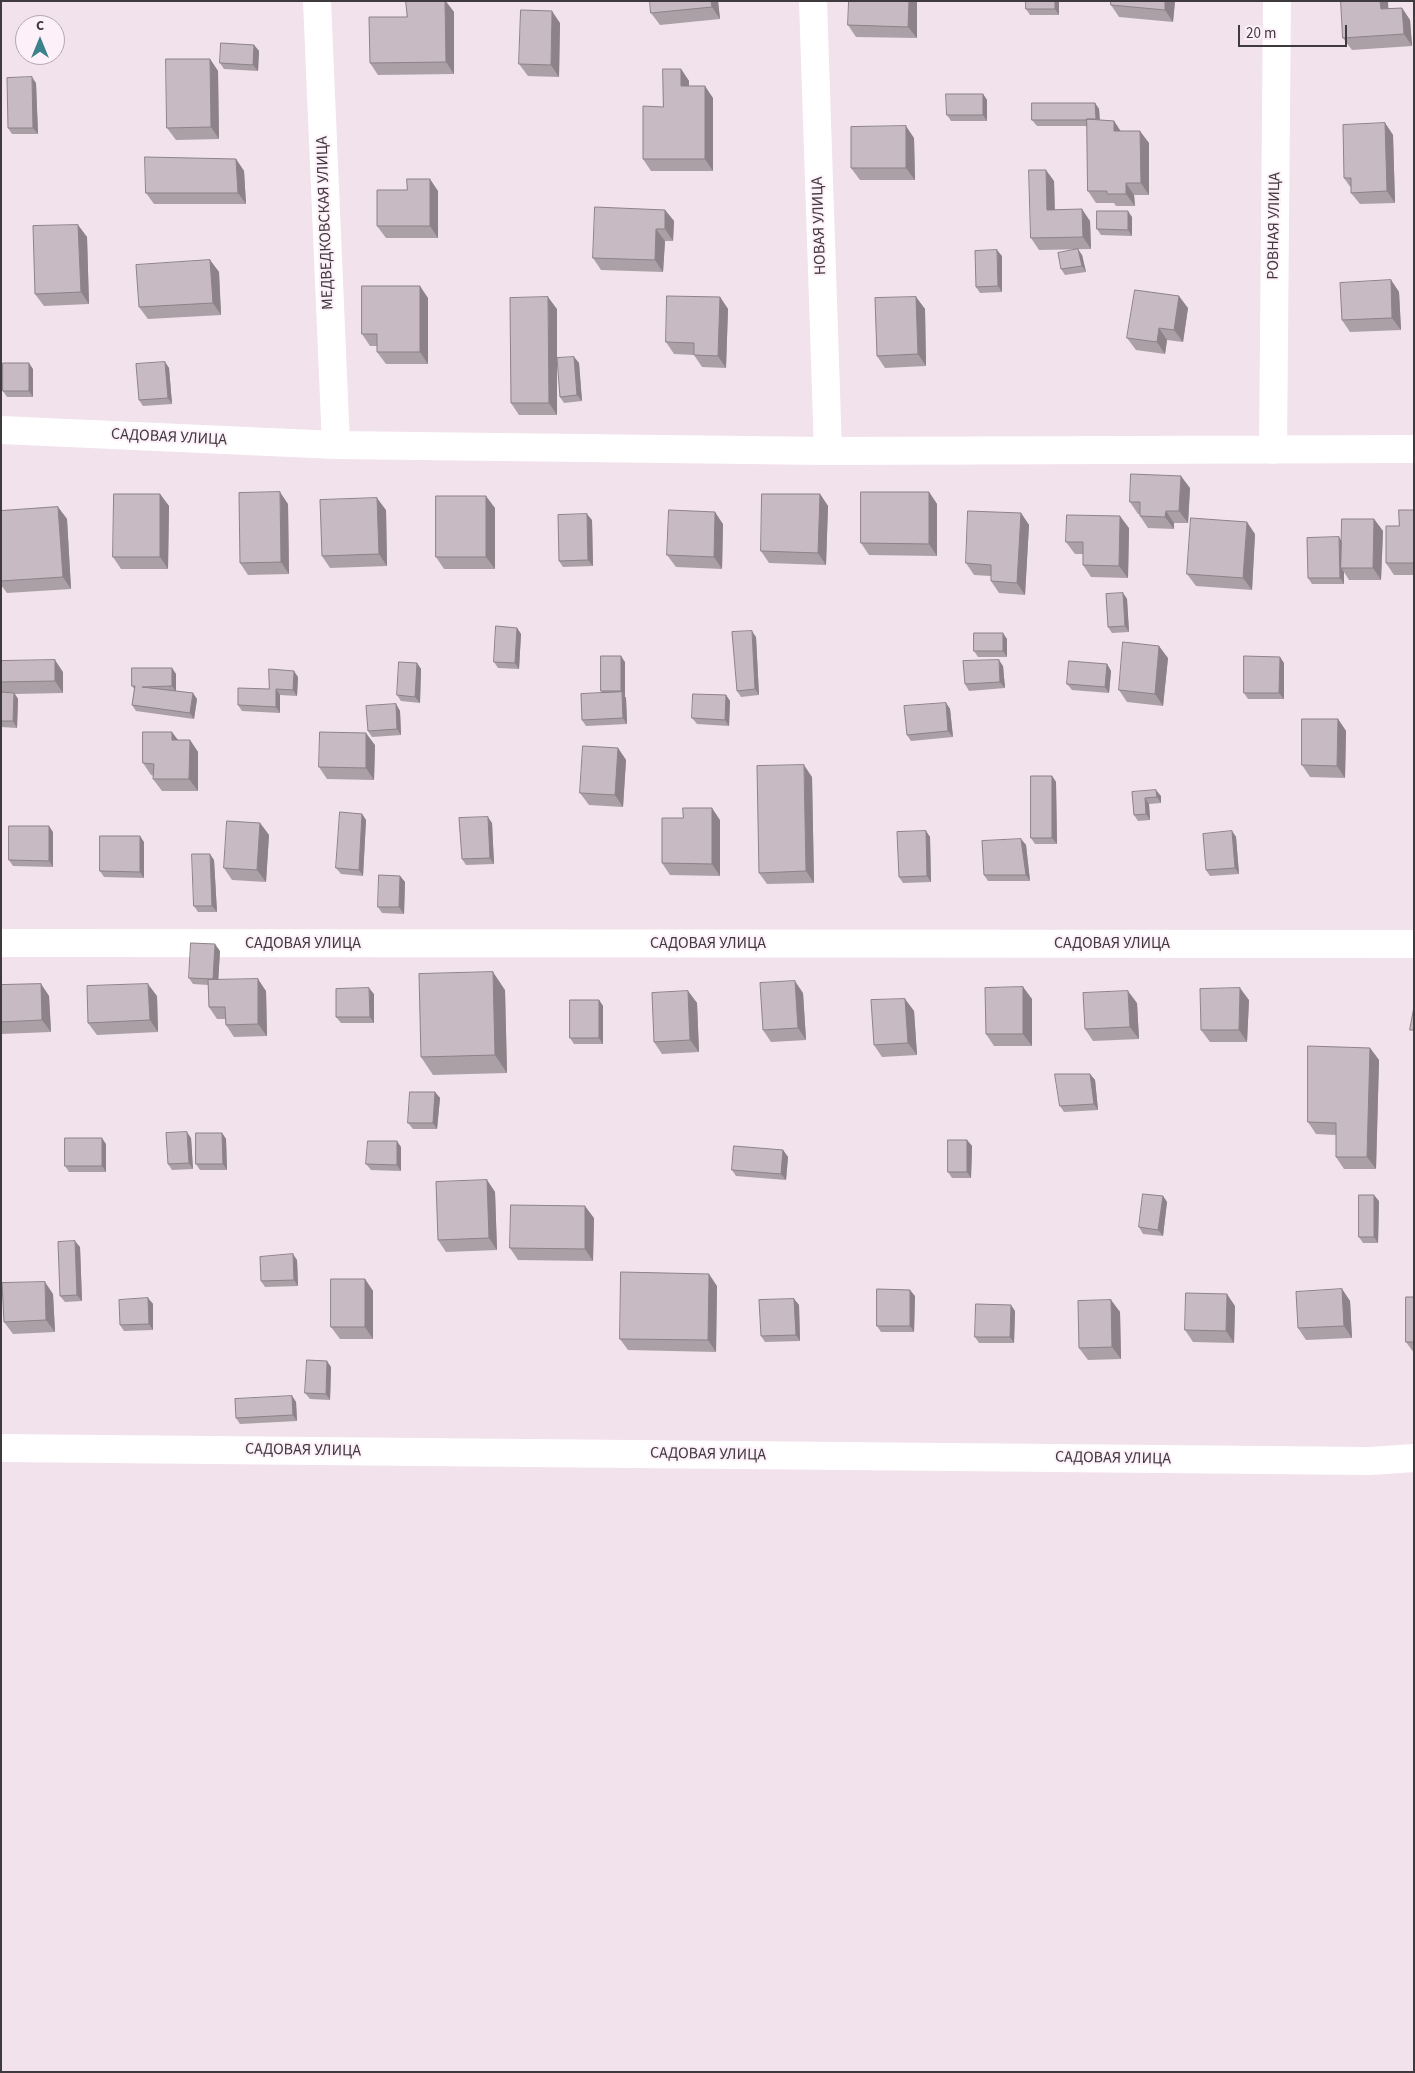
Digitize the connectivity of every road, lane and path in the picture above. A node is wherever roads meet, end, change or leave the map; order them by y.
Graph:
1 (317, 1) edge
2 (813, 1) edge
3 (1277, 1) edge
4 (1, 430) edge
5 (336, 445) junction
6 (1414, 449) edge
7 (1273, 450) junction
8 (828, 451) junction
9 (1, 943) edge
10 (1414, 944) edge
11 (1, 1448) edge
12 (1414, 1458) edge

1 - 5 street, МЕДВЕДКОВСКАЯ УЛИЦА
2 - 8 street, НОВАЯ УЛИЦА
3 - 7 street, РОВНАЯ УЛИЦА
4 - 5 street, САДОВАЯ УЛИЦА
5 - 8 street, САДОВАЯ УЛИЦА
6 - 7 street, САДОВАЯ УЛИЦА
7 - 8 street, САДОВАЯ УЛИЦА
9 - 10 street, САДОВАЯ УЛИЦА
11 - 12 street, САДОВАЯ УЛИЦА

